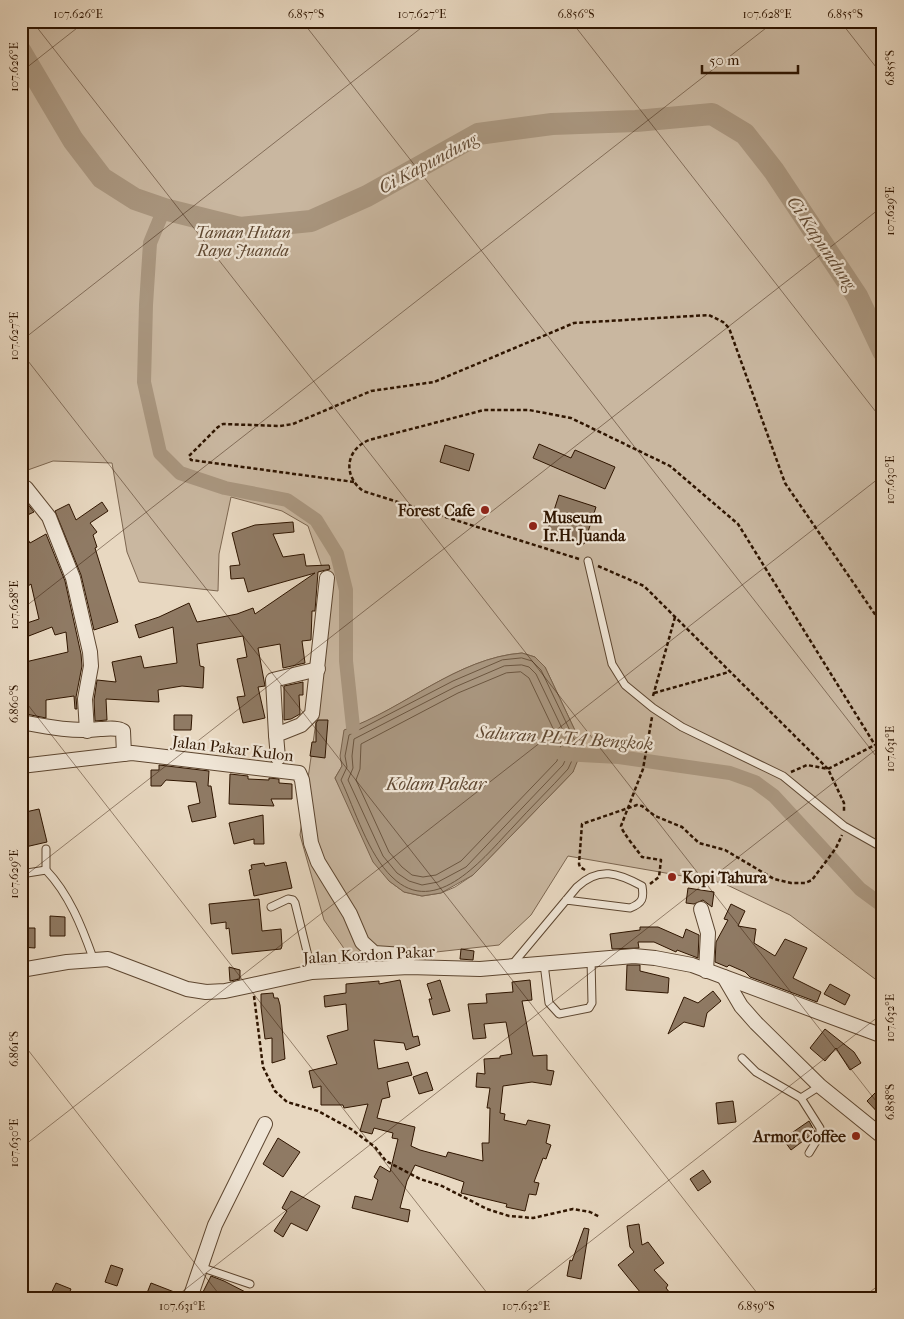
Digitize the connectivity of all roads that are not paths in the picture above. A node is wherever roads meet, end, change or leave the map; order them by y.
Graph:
1 (26, 488) dead end
2 (588, 561) road end
3 (327, 578) dead end
4 (318, 669) junction
5 (21, 722) edge
6 (87, 731) junction
7 (276, 735) junction
8 (128, 754) junction
9 (278, 758) dead end
10 (21, 766) edge
11 (46, 848) dead end
12 (883, 848) edge
13 (46, 870) junction
14 (21, 874) edge
15 (566, 900) junction
16 (271, 907) dead end
17 (701, 909) dead end
18 (93, 958) junction
19 (592, 959) junction
20 (544, 964) junction
21 (510, 966) junction
22 (409, 967) junction
23 (21, 970) edge
24 (706, 971) junction
25 (312, 972) junction
26 (724, 978) junction
27 (883, 1036) edge
28 (742, 1058) dead end
29 (820, 1086) junction
30 (801, 1098) junction
31 (265, 1124) dead end
32 (883, 1137) edge
33 (809, 1153) dead end
34 (200, 1267) junction
35 (250, 1284) dead end
36 (190, 1298) edge

1 - 6 street
2 - 12 lane
3 - 4 street
4 - 7 street
4 - 7 street
5 - 6 street
6 - 8 street
7 - 9 street
8 - 10 street
8 - 22 street, Jalan Pakar Kulon
11 - 13 lane
13 - 14 lane
13 - 18 lane
15 - 15 lane
15 - 21 lane
16 - 25 lane
17 - 24 street
18 - 23 street, Jalan Kordon Pakar
18 - 25 street, Jalan Kordon Pakar
19 - 20 street, Jalan Kordon Pakar
19 - 20 lane
19 - 24 street, Jalan Kordon Pakar
20 - 21 street, Jalan Kordon Pakar
21 - 22 street, Jalan Kordon Pakar
22 - 25 street, Jalan Kordon Pakar
24 - 26 street, Jalan Kordon Pakar
26 - 27 street, Jalan Kordon Pakar
26 - 29 street
28 - 30 lane
29 - 30 lane
29 - 32 street
30 - 33 lane
31 - 34 street
34 - 35 lane
34 - 36 street

